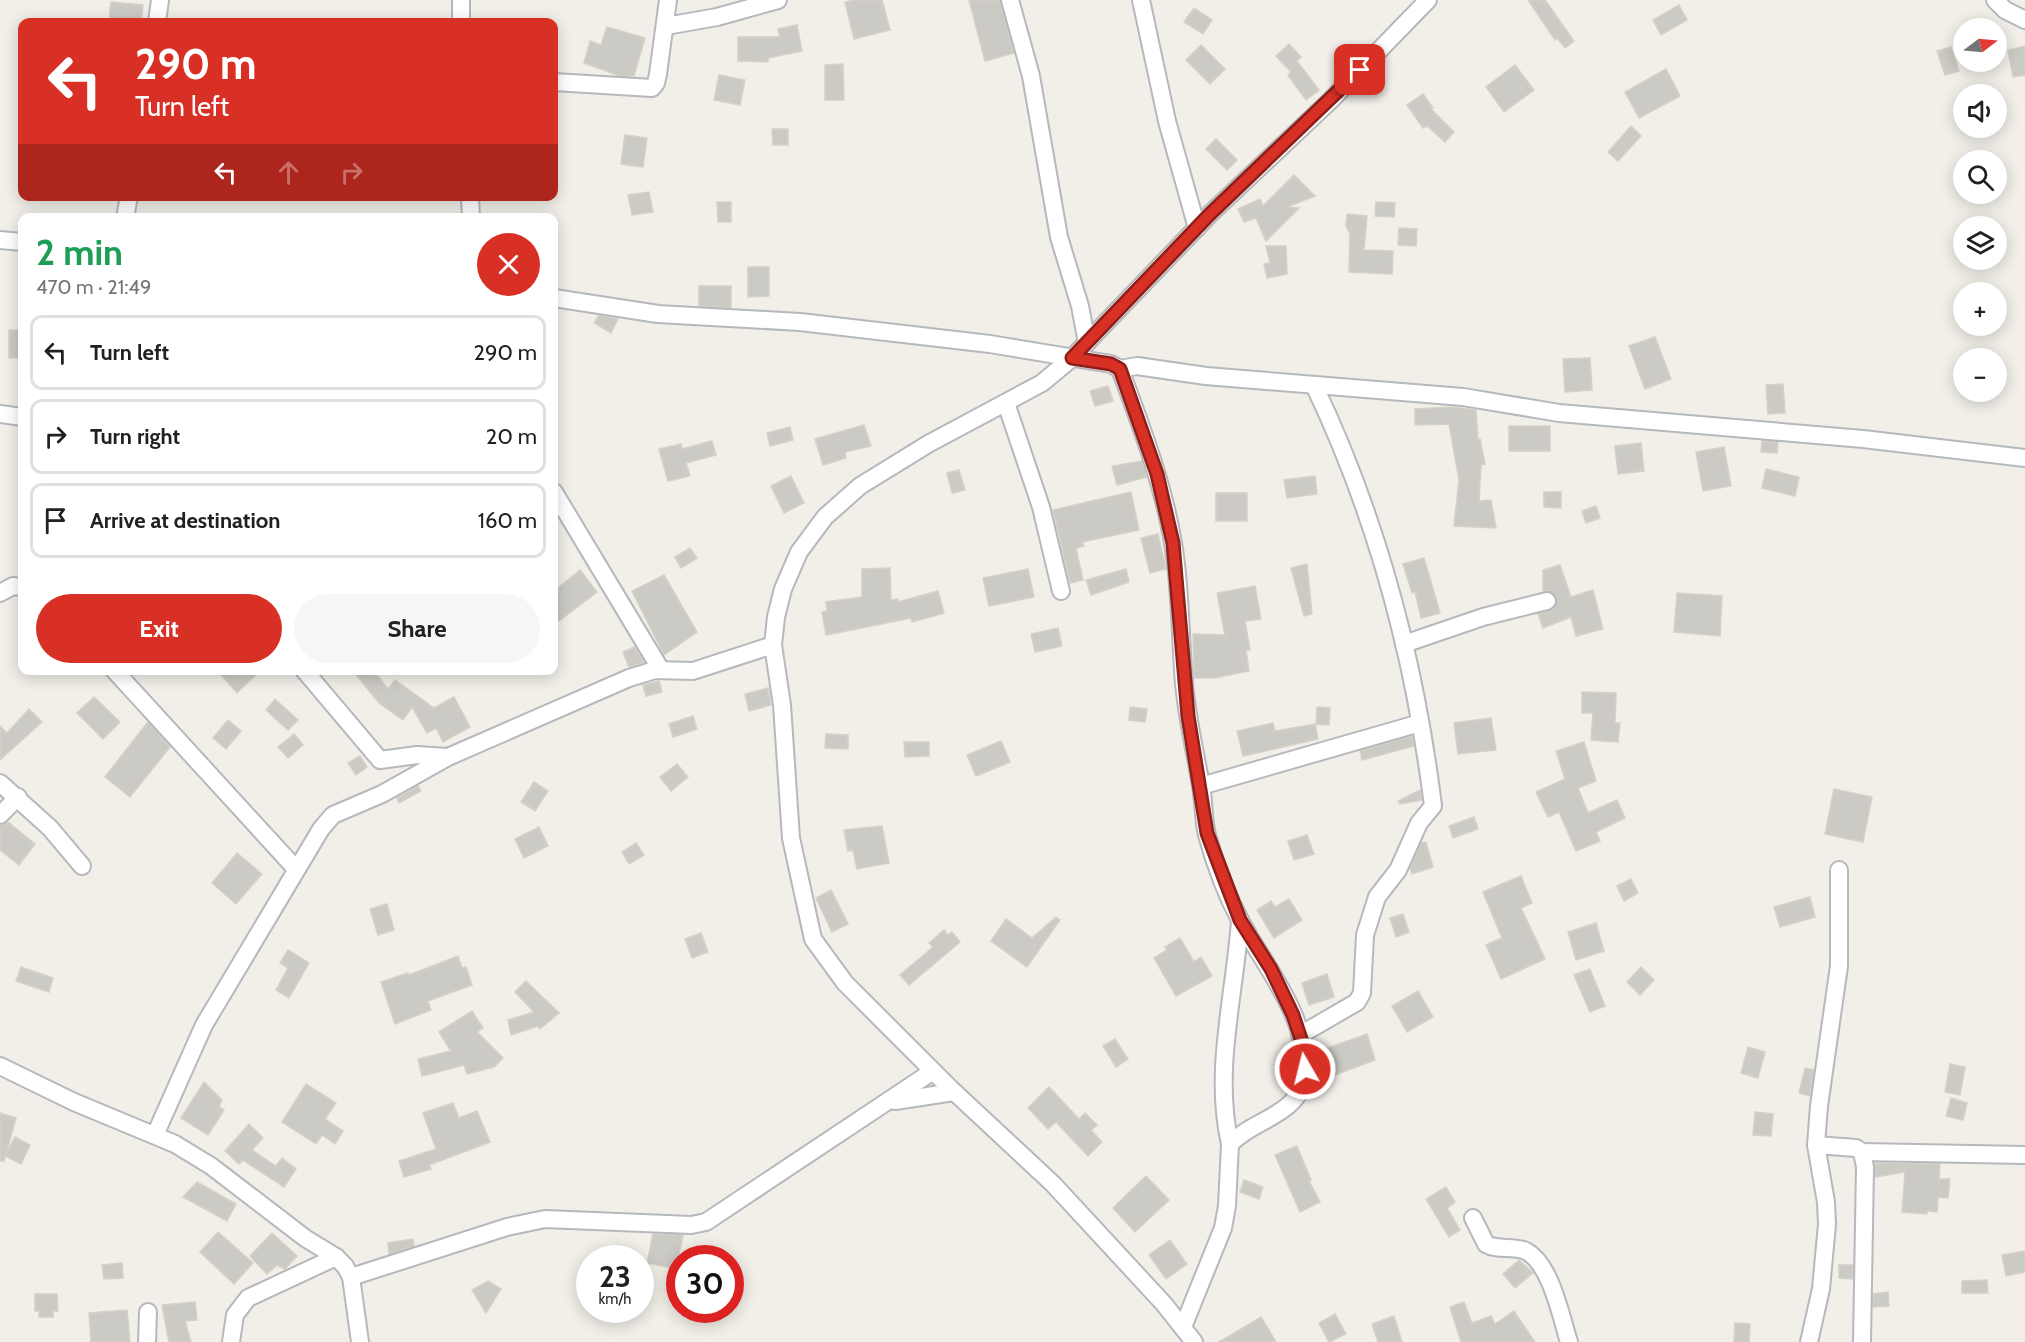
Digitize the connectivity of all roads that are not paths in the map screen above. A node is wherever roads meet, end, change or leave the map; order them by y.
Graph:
1 (160, 0) edge
2 (461, 0) edge
3 (668, 0) edge
4 (778, 0) edge
5 (1010, 0) edge
6 (1141, 0) edge
7 (1428, 0) edge
8 (1995, 0) edge
9 (158, 18) edge
10 (461, 18) edge
11 (2025, 20) edge
12 (666, 26) junction
13 (558, 82) edge
14 (1197, 228) junction
15 (0, 240) edge
16 (18, 242) edge
17 (558, 299) edge
18 (1087, 343) junction
19 (1072, 358) junction
20 (1120, 369) junction
21 (1314, 385) junction
22 (1006, 403) junction
23 (0, 414) edge
24 (18, 416) edge
25 (2025, 458) edge
26 (558, 499) edge
27 (18, 587) edge
28 (1061, 591) dead end
29 (0, 593) edge
30 (1546, 601) dead end
31 (1404, 644) junction
32 (772, 645) junction
33 (661, 670) junction
34 (119, 675) edge
35 (308, 675) edge
36 (1420, 723) junction
37 (448, 757) junction
38 (0, 783) edge
39 (1201, 786) junction
40 (18, 797) junction
41 (0, 815) edge
42 (82, 866) dead end
43 (296, 870) junction
44 (1839, 870) dead end
45 (1240, 920) junction
46 (1300, 1035) junction
47 (0, 1066) edge
48 (933, 1071) junction
49 (954, 1092) junction
50 (889, 1102) junction
51 (155, 1135) junction
52 (1230, 1144) junction
53 (1816, 1144) junction
54 (1862, 1152) junction
55 (2025, 1155) edge
56 (1473, 1218) dead end
57 (336, 1257) junction
58 (351, 1277) junction
59 (148, 1312) dead end
60 (1183, 1327) junction
61 (147, 1342) edge
62 (231, 1342) edge
63 (360, 1342) edge
64 (1194, 1342) edge
65 (1569, 1342) edge
66 (1809, 1342) edge
67 (1862, 1342) edge

1 - 9 street
2 - 10 street
3 - 12 street
4 - 12 street
5 - 18 street
6 - 14 street
7 - 14 street
8 - 11 street
12 - 13 street
14 - 18 street
15 - 16 street
17 - 19 street
18 - 19 street
19 - 20 street
19 - 22 street
20 - 21 street
20 - 39 street
21 - 25 street
21 - 31 street
22 - 28 street
22 - 32 street
23 - 24 street
26 - 33 street
27 - 29 street
30 - 31 street
31 - 36 street
32 - 33 street
32 - 48 street
33 - 37 street
34 - 43 street
35 - 37 street
36 - 39 street
36 - 46 street
37 - 43 street
38 - 40 street
39 - 45 street
40 - 41 street
40 - 42 street
43 - 51 street
44 - 53 street
45 - 46 street
45 - 52 street
46 - 52 street
47 - 51 street
48 - 49 street
48 - 50 street
49 - 50 street
49 - 60 street
50 - 58 street
51 - 57 street
52 - 60 street
53 - 54 street
53 - 66 street
54 - 55 street
54 - 67 street
56 - 65 street
57 - 58 street
57 - 62 street
58 - 63 street
59 - 61 street
60 - 64 street

